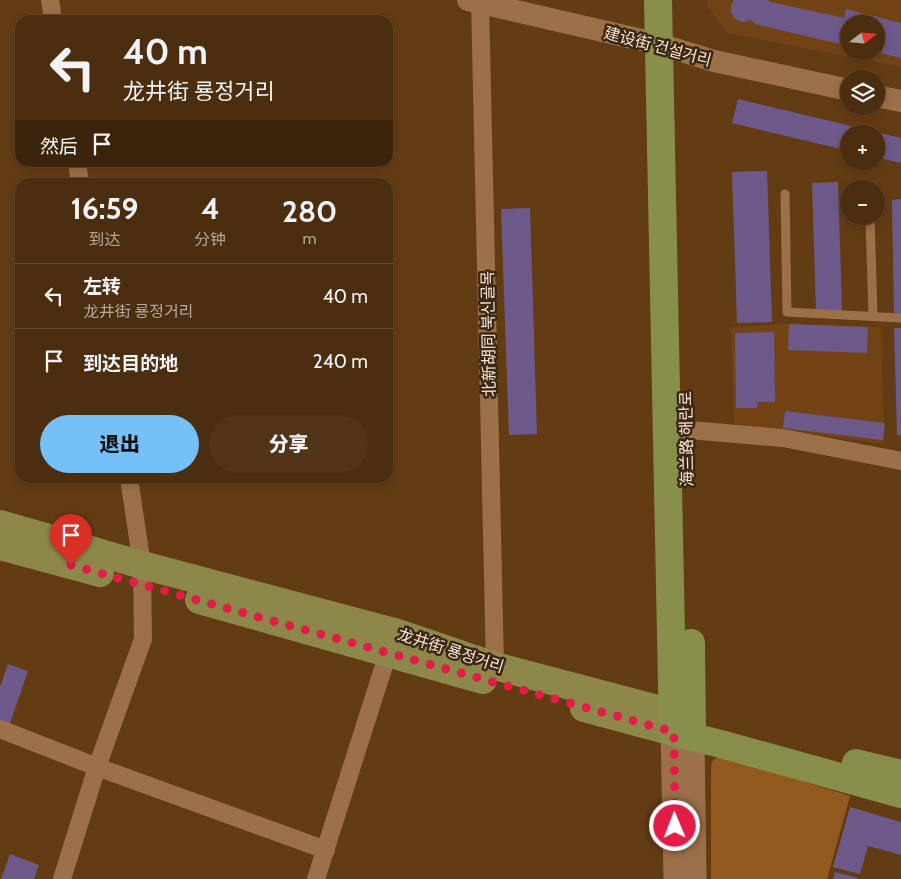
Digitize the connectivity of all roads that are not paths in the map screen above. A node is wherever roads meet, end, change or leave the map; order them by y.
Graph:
1 (50, 0) edge
2 (658, 0) edge
3 (675, 0) edge
4 (476, 1) edge
5 (52, 15) edge
6 (668, 47) junction
7 (840, 88) edge
8 (885, 98) edge
9 (901, 101) edge
10 (785, 194) dead end
11 (870, 225) edge
12 (873, 316) junction
13 (901, 318) edge
14 (676, 428) junction
15 (901, 461) edge
16 (130, 483) edge
17 (0, 524) edge
18 (0, 546) edge
19 (142, 574) junction
20 (393, 643) junction
21 (496, 666) junction
22 (683, 725) junction
23 (0, 729) edge
24 (97, 767) junction
25 (901, 774) edge
26 (901, 794) edge
27 (326, 850) junction
28 (62, 879) edge
29 (316, 879) edge
30 (676, 879) edge
31 (694, 879) edge

1 - 5 street
2 - 6 highway, 海兰路 해란로
3 - 6 highway, 海兰路 해란로
4 - 6 street, 建设街 건설거리
4 - 21 street, 北新胡同 북신골목
6 - 7 street, 建设街 건설거리
6 - 14 highway, 海兰路 해란로
8 - 9 street
10 - 12 lane
11 - 12 lane
12 - 13 lane
14 - 15 street
14 - 22 highway, 海兰路 해란로
16 - 19 street
17 - 19 main road, 龙井街 룡정거리
18 - 19 main road, 龙井街 룡정거리
19 - 20 main road, 龙井街 룡정거리
19 - 24 street
20 - 21 main road, 龙井街 룡정거리
20 - 22 main road, 龙井街 룡정거리
20 - 27 street
21 - 22 main road, 龙井街 룡정거리
22 - 25 highway, 龙井街 룡정거리
22 - 26 highway, 龙井街 룡정거리
22 - 30 main road, 海兰路 해란로
22 - 31 main road, 海兰路 해란로
23 - 24 street
24 - 27 street
24 - 28 street
27 - 29 street

